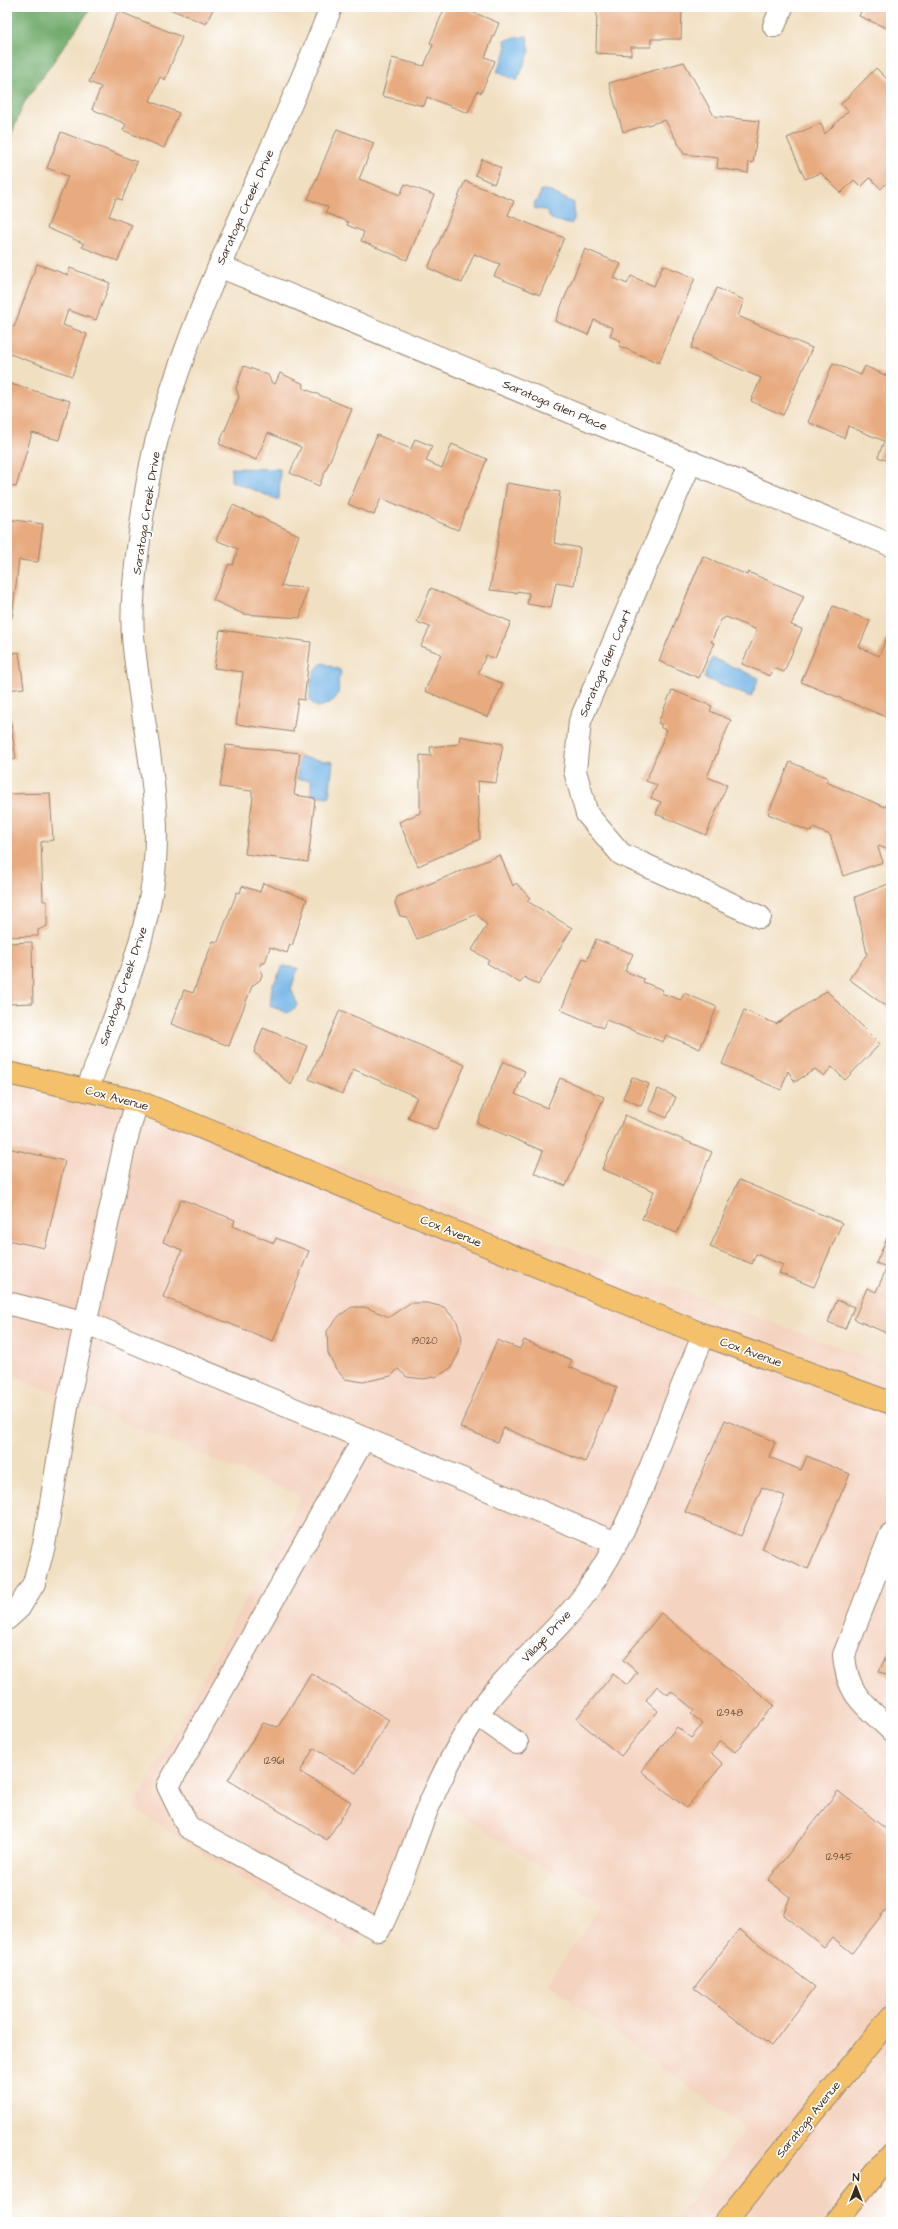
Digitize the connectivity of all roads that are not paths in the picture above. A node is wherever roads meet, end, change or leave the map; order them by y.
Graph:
1 (331, 7) edge
2 (219, 266) junction
3 (690, 461) junction
4 (891, 545) edge
5 (760, 917) dead end
6 (7, 1073) edge
7 (87, 1090) junction
8 (137, 1101) junction
9 (7, 1303) edge
10 (87, 1323) junction
11 (704, 1335) junction
12 (891, 1403) edge
13 (364, 1440) junction
14 (891, 1534) edge
15 (616, 1543) junction
16 (7, 1619) edge
17 (477, 1714) junction
18 (891, 1730) edge
19 (517, 1743) dead end
20 (891, 2017) edge
21 (891, 2154) edge
22 (725, 2222) edge
23 (835, 2222) edge

1 - 2 street, Saratoga Creek Drive
2 - 3 street, Saratoga Glen Place
2 - 7 street, Saratoga Creek Drive
3 - 4 street, Saratoga Glen Place
3 - 5 street, Saratoga Glen Court
6 - 7 main road, Cox Avenue
7 - 8 main road, Cox Avenue
8 - 10 street
8 - 11 main road, Cox Avenue
9 - 10 street
10 - 13 street
10 - 16 street
11 - 12 main road, Cox Avenue
11 - 15 street, Village Drive
13 - 15 street
13 - 17 street, Village Drive
14 - 18 street
15 - 17 street, Village Drive
17 - 19 street
20 - 22 main road, Saratoga Avenue
21 - 23 main road

